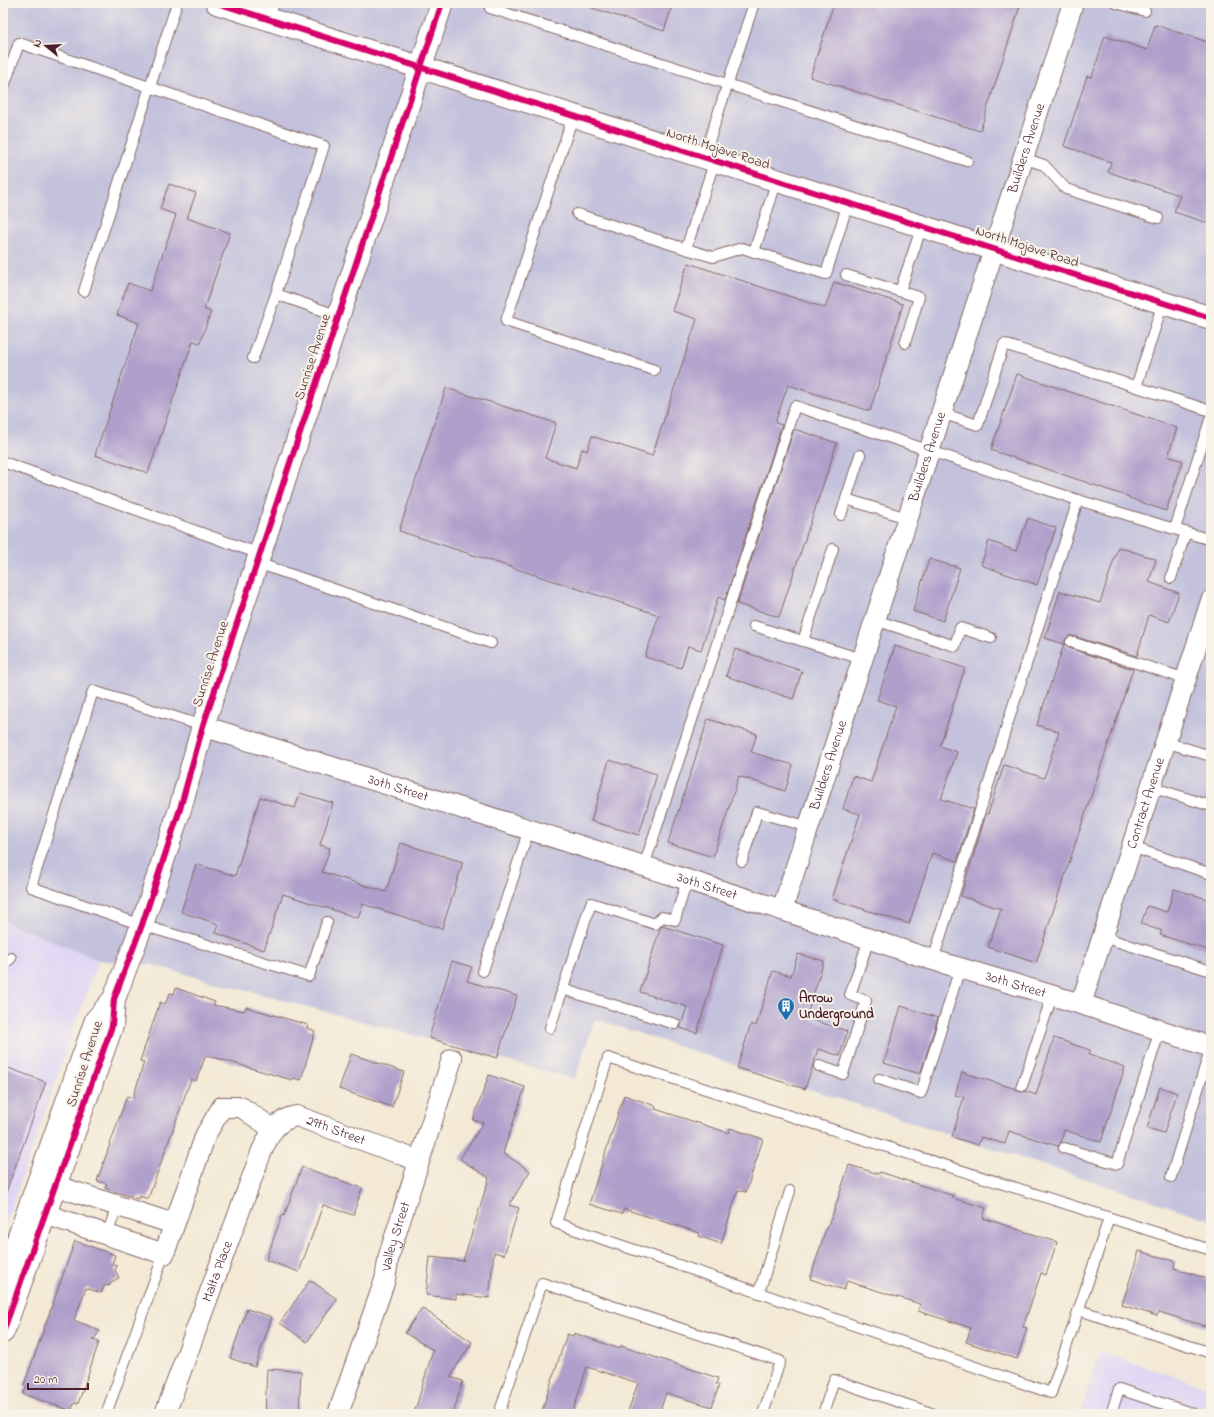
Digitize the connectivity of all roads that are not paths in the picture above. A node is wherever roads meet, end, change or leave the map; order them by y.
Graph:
1 (177, 3) edge
2 (217, 3) edge
3 (442, 3) edge
4 (754, 3) edge
5 (1073, 3) edge
6 (1116, 3) edge
7 (490, 8) dead end
8 (271, 11) edge
9 (1145, 12) dead end
10 (422, 68) junction
11 (728, 85) junction
12 (150, 87) junction
13 (3, 89) edge
14 (573, 116) junction
15 (1023, 158) junction
16 (710, 159) junction
17 (967, 161) dead end
18 (777, 180) junction
19 (848, 203) junction
20 (577, 214) dead end
21 (1158, 218) dead end
22 (922, 226) junction
23 (686, 249) junction
24 (994, 249) junction
25 (754, 252) junction
26 (846, 275) dead end
27 (84, 291) dead end
28 (900, 291) junction
29 (276, 294) junction
30 (1163, 303) junction
31 (339, 316) junction
32 (1211, 318) edge
33 (905, 343) dead end
34 (253, 358) dead end
35 (654, 370) dead end
36 (1136, 387) junction
37 (1211, 411) edge
38 (941, 413) junction
39 (1211, 417) edge
40 (929, 449) junction
41 (860, 455) dead end
42 (3, 462) edge
43 (846, 499) junction
44 (1078, 500) junction
45 (840, 515) dead end
46 (907, 518) junction
47 (1175, 529) junction
48 (1186, 532) junction
49 (1211, 540) edge
50 (832, 549) dead end
51 (258, 558) junction
52 (1171, 578) dead end
53 (1211, 601) edge
54 (875, 620) junction
55 (754, 626) dead end
56 (991, 638) dead end
57 (803, 641) junction
58 (1071, 642) dead end
59 (491, 643) dead end
60 (862, 659) junction
61 (1186, 679) junction
62 (203, 726) junction
63 (1165, 742) junction
64 (1211, 756) edge
65 (1151, 787) junction
66 (1211, 806) edge
67 (809, 827) junction
68 (529, 829) junction
69 (1132, 848) junction
70 (742, 860) dead end
71 (644, 866) junction
72 (1211, 874) edge
73 (687, 880) junction
74 (782, 910) junction
75 (327, 922) dead end
76 (142, 925) junction
77 (1103, 937) junction
78 (869, 939) junction
79 (11, 958) dead end
80 (933, 960) junction
81 (3, 965) edge
82 (960, 968) junction
83 (1211, 970) edge
84 (483, 972) dead end
85 (562, 989) junction
86 (1052, 996) junction
87 (1081, 1004) junction
88 (675, 1024) dead end
89 (550, 1028) dead end
90 (1160, 1030) junction
91 (1211, 1047) edge
92 (452, 1059) dead end
93 (819, 1066) dead end
94 (879, 1079) dead end
95 (1022, 1086) dead end
96 (273, 1129) junction
97 (1064, 1148) dead end
98 (419, 1161) junction
99 (1171, 1177) dead end
100 (47, 1183) junction
101 (790, 1191) dead end
102 (117, 1206) junction
103 (37, 1211) junction
104 (1108, 1218) junction
105 (174, 1224) junction
106 (107, 1235) junction
107 (1211, 1250) edge
108 (164, 1254) junction
109 (3, 1281) edge
110 (759, 1293) junction
111 (1079, 1310) junction
112 (3, 1332) edge
113 (1211, 1354) edge
114 (106, 1414) edge
115 (165, 1414) edge
116 (338, 1414) edge
117 (499, 1414) edge
118 (763, 1414) edge
119 (823, 1414) edge
120 (934, 1414) edge
121 (1111, 1414) edge
122 (1194, 1414) edge

1 - 12 lane
2 - 8 street, North Mojave Road
3 - 10 street, Sunrise Avenue
4 - 11 lane
5 - 15 street, Builders Avenue
6 - 9 lane
7 - 11 lane
8 - 10 street, North Mojave Road
10 - 14 street, North Mojave Road
10 - 31 street, Sunrise Avenue
11 - 16 lane
11 - 17 lane
12 - 13 lane
12 - 27 lane
12 - 29 lane
14 - 16 street, North Mojave Road
14 - 35 lane
15 - 21 lane
15 - 24 street, Builders Avenue
16 - 18 street, North Mojave Road
16 - 23 lane
18 - 19 street, North Mojave Road
18 - 25 lane
19 - 22 street, North Mojave Road
19 - 25 lane
20 - 23 lane
22 - 24 street, North Mojave Road
22 - 28 lane
23 - 25 lane
24 - 30 street, North Mojave Road
24 - 38 street, Builders Avenue
26 - 28 lane
28 - 33 lane
29 - 31 lane
29 - 34 lane
30 - 32 street, North Mojave Road
30 - 36 lane
31 - 51 street, Sunrise Avenue
36 - 37 lane
36 - 38 lane
38 - 40 street, Builders Avenue
39 - 47 lane
40 - 44 lane
40 - 46 street, Builders Avenue
40 - 71 lane
41 - 43 lane
42 - 51 lane
43 - 45 lane
43 - 46 lane
44 - 47 lane
44 - 80 lane
46 - 54 street, Builders Avenue
47 - 48 lane
48 - 49 lane
48 - 52 lane
50 - 57 lane
51 - 59 lane
51 - 62 street, Sunrise Avenue
53 - 61 street, Contract Avenue
54 - 56 lane
54 - 60 street, Builders Avenue
55 - 57 lane
57 - 60 lane
58 - 61 lane
60 - 67 street, Builders Avenue
61 - 63 street, Contract Avenue
62 - 68 street, 30th Street
62 - 76 street, Sunrise Avenue
62 - 76 lane
63 - 64 lane
63 - 65 street, Contract Avenue
65 - 66 lane
65 - 69 street, Contract Avenue
67 - 70 lane
67 - 74 street, Builders Avenue
68 - 71 street, 30th Street
68 - 84 lane
69 - 72 lane
69 - 77 street, Contract Avenue
71 - 73 street, 30th Street
73 - 74 street, 30th Street
73 - 85 lane
74 - 78 street, 30th Street
75 - 76 lane
76 - 100 street, Sunrise Avenue
77 - 83 lane
77 - 87 street, Contract Avenue
78 - 80 street, 30th Street
78 - 93 lane
79 - 81 lane
80 - 82 street, 30th Street
82 - 86 street, 30th Street
82 - 94 lane
85 - 88 lane
85 - 89 lane
86 - 87 street, 30th Street
86 - 95 lane
87 - 90 street, 30th Street
90 - 91 street, 30th Street
90 - 97 lane
91 - 99 lane
92 - 98 street, Valley Street
96 - 98 street, 29th Street
96 - 105 street
96 - 115 street, Malta Place
98 - 116 street, Valley Street
100 - 102 street
100 - 103 street, Sunrise Avenue
101 - 110 lane
102 - 105 street
102 - 106 lane
103 - 106 street
103 - 109 street, Sunrise Avenue
103 - 112 street, Sunrise Avenue
104 - 107 lane
104 - 110 lane
104 - 111 lane
105 - 108 street
106 - 108 street
108 - 114 lane
110 - 111 lane
111 - 113 lane
117 - 118 lane
119 - 120 lane
121 - 122 lane

